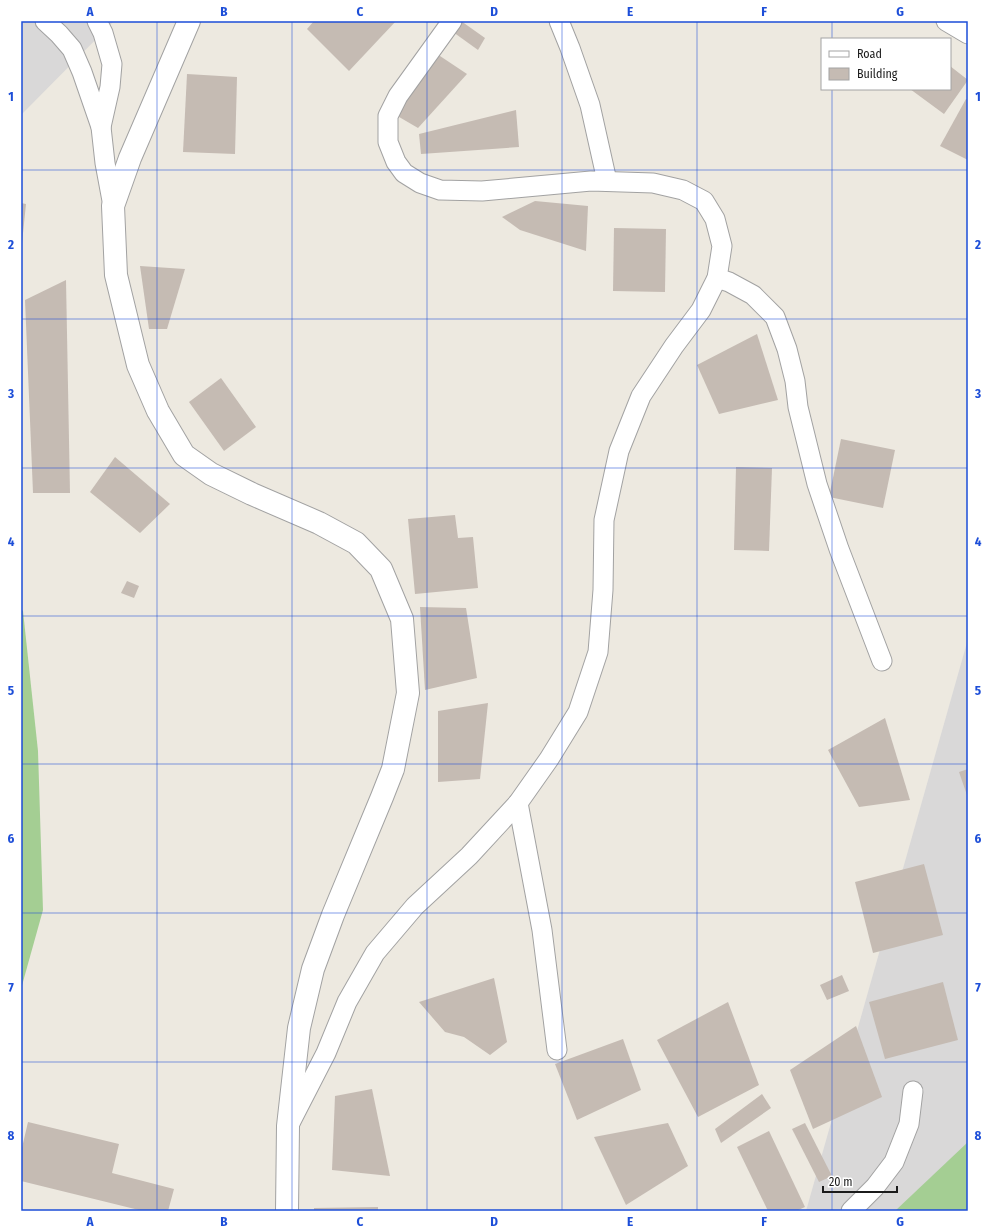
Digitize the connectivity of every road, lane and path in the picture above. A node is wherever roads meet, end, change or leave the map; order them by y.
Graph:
1 (45, 21) edge
2 (97, 21) edge
3 (189, 21) edge
4 (452, 21) edge
5 (559, 21) edge
6 (946, 21) edge
7 (968, 34) edge
8 (101, 127) junction
9 (607, 181) junction
10 (113, 206) junction
11 (717, 278) junction
12 (882, 661) dead end
13 (518, 803) junction
14 (557, 1050) dead end
15 (913, 1091) dead end
16 (288, 1126) junction
17 (287, 1211) edge
18 (851, 1211) edge

1 - 8 street
2 - 8 street
3 - 10 street
4 - 9 street
5 - 9 street
6 - 7 street
8 - 10 street
9 - 11 street
10 - 16 street
11 - 12 street
11 - 13 street
13 - 14 street
13 - 16 street
15 - 18 street
16 - 17 street

